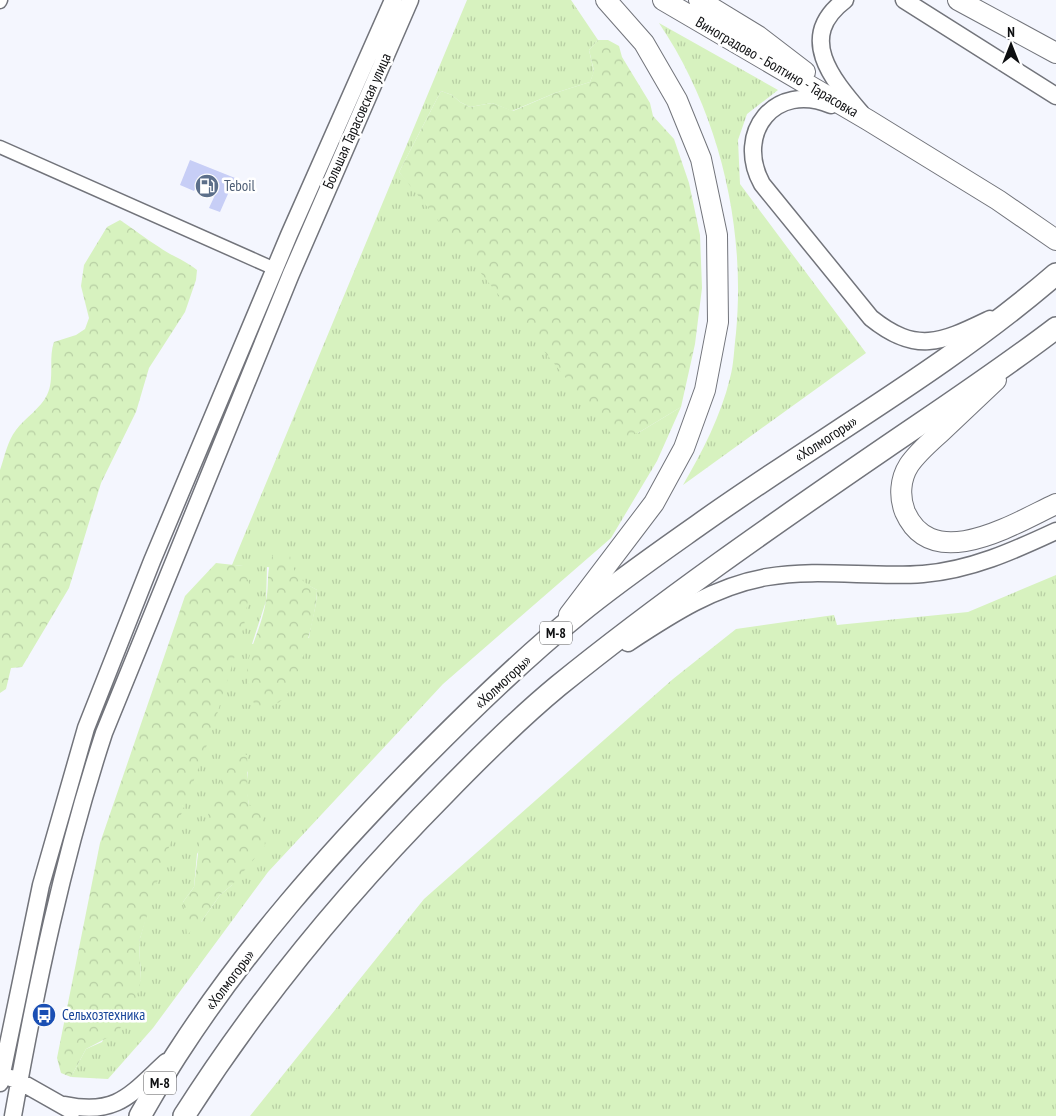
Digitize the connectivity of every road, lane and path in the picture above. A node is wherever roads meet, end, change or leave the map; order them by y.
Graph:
1 (393, 0) edge
2 (410, 0) edge
3 (606, 0) edge
4 (663, 0) edge
5 (700, 0) edge
6 (845, 0) edge
7 (904, 0) edge
8 (958, 0) edge
9 (1056, 54) edge
10 (1056, 96) edge
11 (868, 120) junction
12 (0, 147) edge
13 (297, 238) junction
14 (1056, 240) edge
15 (275, 269) junction
16 (1056, 274) edge
17 (1016, 307) junction
18 (1056, 328) edge
19 (1029, 349) junction
20 (1056, 504) edge
21 (1056, 531) edge
22 (554, 635) junction
23 (556, 688) junction
24 (180, 1050) junction
25 (1, 1079) edge
26 (20, 1081) junction
27 (71, 1111) edge
28 (13, 1116) edge
29 (140, 1116) edge
30 (184, 1116) edge

1 - 13 street, Большая Тарасовская улица
2 - 13 street, Большая Тарасовская улица
3 - 22 main road
4 - 11 main road, Виноградово - Болтино - Тарасовка
5 - 11 main road, Виноградово - Болтино - Тарасовка
6 - 11 street
7 - 10 street
8 - 9 main road
11 - 14 main road
11 - 17 street
12 - 15 street
13 - 15 street
13 - 26 street
15 - 25 street
16 - 17 highway, «Холмогоры» / М-8
17 - 22 highway, «Холмогоры» / М-8
18 - 19 highway, М-8
19 - 20 main road
19 - 23 highway, М-8
21 - 23 street
22 - 24 highway, «Холмогоры» / М-8
23 - 30 highway, М-8
24 - 27 street
24 - 29 highway, «Холмогоры» / М-8
25 - 26 street
26 - 27 street
26 - 28 street

